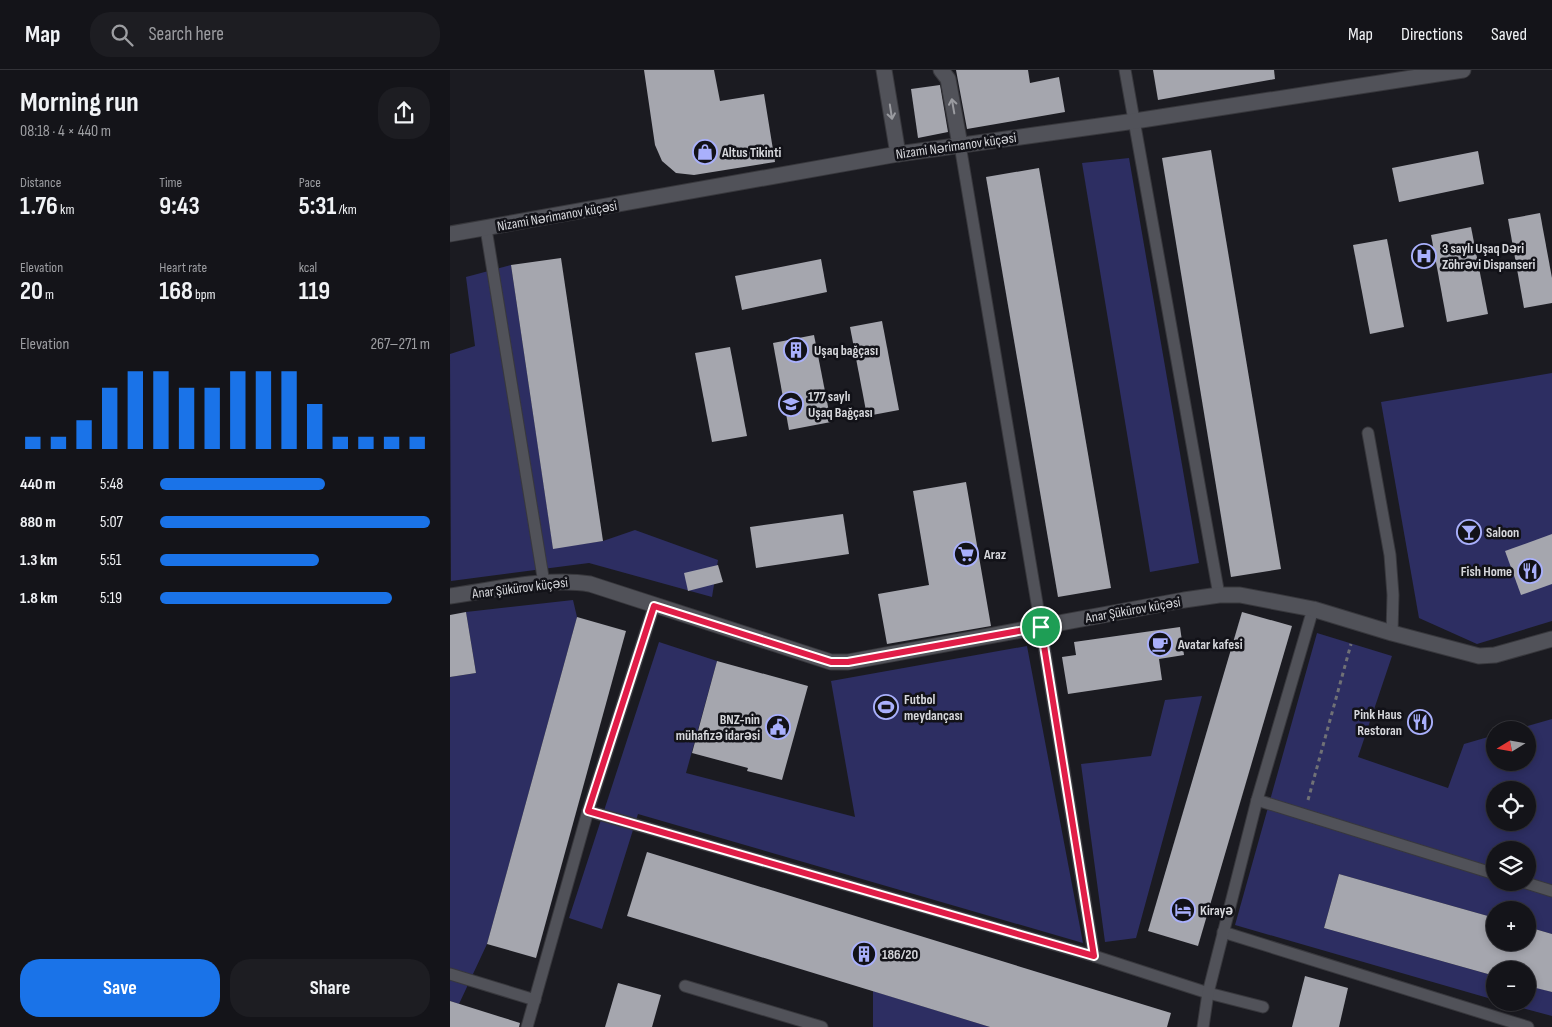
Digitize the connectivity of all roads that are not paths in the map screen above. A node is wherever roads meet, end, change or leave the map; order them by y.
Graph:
1 (884, 70) edge
2 (941, 70) edge
3 (1125, 70) edge
4 (1463, 70) edge
5 (1135, 121) junction
6 (960, 145) junction
7 (898, 154) junction
8 (486, 229) junction
9 (450, 234) edge
10 (1368, 432) dead end
11 (544, 583) junction
12 (1219, 595) junction
13 (450, 596) edge
14 (654, 606) junction
15 (1313, 609) junction
16 (1041, 627) junction
17 (1392, 633) junction
18 (1552, 639) edge
19 (1257, 800) junction
20 (588, 811) junction
21 (1486, 871) edge
22 (1536, 886) edge
23 (1552, 891) edge
24 (1223, 932) junction
25 (1094, 956) junction
26 (450, 974) edge
27 (685, 986) dead end
28 (1208, 994) junction
29 (535, 1000) junction
30 (1263, 1006) dead end
31 (527, 1027) edge
32 (822, 1027) edge
33 (1203, 1027) edge
34 (1528, 1027) edge

1 -> 7 street
6 -> 2 street
3 - 5 lane
4 - 5 street, Nizami Nərimanov küçəsi
5 - 6 street, Nizami Nərimanov küçəsi
5 - 12 lane
6 - 7 street, Nizami Nərimanov küçəsi
6 - 16 lane
7 - 8 street, Nizami Nərimanov küçəsi
8 - 9 street, Nizami Nərimanov küçəsi
8 - 11 lane
10 - 17 lane
11 - 13 street, Anar Şükürov küçəsi
11 - 14 street, Anar Şükürov küçəsi
12 - 15 street, Anar Şükürov küçəsi
12 - 16 street, Anar Şükürov küçəsi
14 - 16 street, Anar Şükürov küçəsi
14 - 20 lane
15 - 17 street, Anar Şükürov küçəsi
15 - 19 lane
16 - 25 lane
17 - 18 street, Anar Şükürov küçəsi
19 - 21 lane
19 - 24 lane
20 - 25 lane
20 - 29 lane
22 - 23 lane
24 - 28 lane
24 - 34 lane
25 - 28 lane
26 - 29 lane
27 - 32 lane
28 - 30 lane
28 - 33 lane
29 - 31 lane

